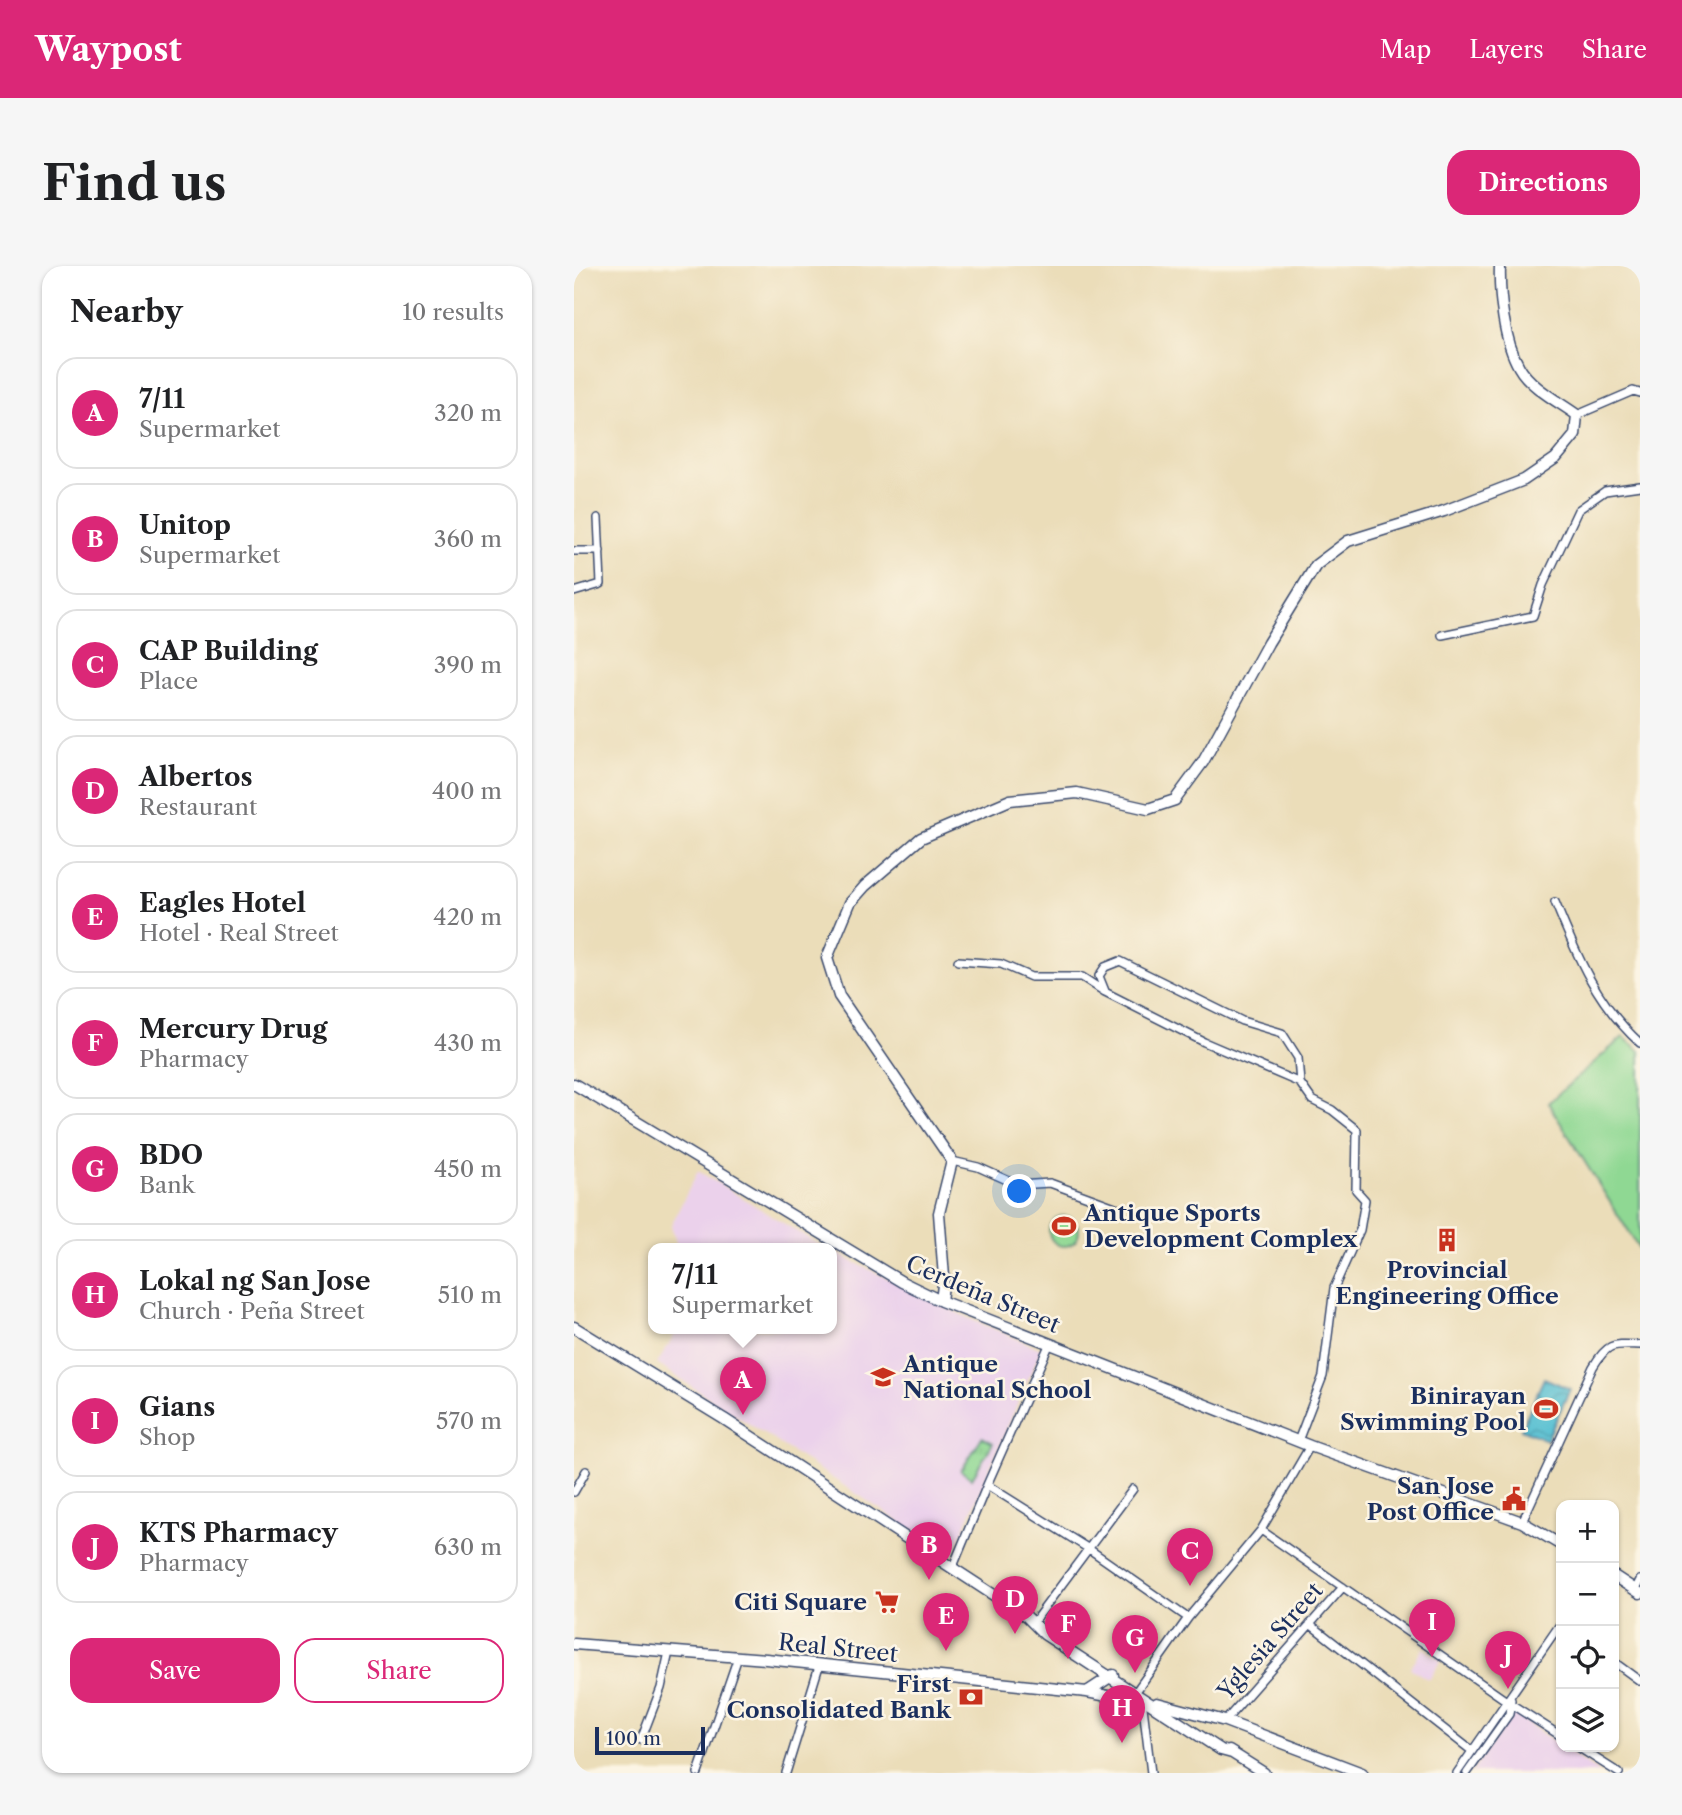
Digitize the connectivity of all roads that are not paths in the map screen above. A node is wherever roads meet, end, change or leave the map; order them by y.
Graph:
1 (1500, 266) edge
2 (1640, 393) edge
3 (1577, 415) junction
4 (1640, 486) edge
5 (598, 518) dead end
6 (574, 551) edge
7 (600, 551) junction
8 (574, 592) edge
9 (1442, 635) dead end
10 (1555, 902) dead end
11 (958, 961) dead end
12 (1105, 992) junction
13 (1640, 1043) edge
14 (574, 1083) edge
15 (1300, 1083) junction
16 (952, 1161) junction
17 (1115, 1207) dead end
18 (941, 1301) junction
19 (574, 1327) edge
20 (1050, 1343) junction
21 (1640, 1345) edge
22 (1298, 1441) junction
23 (1310, 1446) junction
24 (586, 1471) dead end
25 (986, 1485) junction
26 (1133, 1489) dead end
27 (574, 1492) edge
28 (1522, 1522) junction
29 (1261, 1530) junction
30 (1556, 1542) edge
31 (1089, 1549) junction
32 (952, 1569) junction
33 (1619, 1578) edge
34 (1343, 1587) junction
35 (1638, 1588) edge
36 (1188, 1618) junction
37 (1033, 1623) junction
38 (1310, 1624) junction
39 (1559, 1626) edge
40 (574, 1644) edge
41 (669, 1652) junction
42 (737, 1657) junction
43 (819, 1666) junction
44 (1619, 1666) edge
45 (1111, 1676) junction
46 (1640, 1681) edge
47 (1087, 1692) junction
48 (1140, 1696) junction
49 (1508, 1702) junction
50 (1157, 1703) junction
51 (1226, 1721) junction
52 (1556, 1733) edge
53 (641, 1740) dead end
54 (1472, 1751) junction
55 (1586, 1752) edge
56 (1231, 1754) junction
57 (698, 1773) edge
58 (786, 1773) edge
59 (1151, 1773) edge
60 (1264, 1773) edge
61 (1362, 1773) edge
62 (1457, 1773) edge
63 (1467, 1773) edge
64 (1619, 1773) edge

1 - 3 main road
2 - 3 street
3 - 16 main road
4 - 9 street
5 - 7 street
6 - 7 street
7 - 8 street
10 - 13 street
11 - 12 street
12 - 15 street
12 - 15 street
14 - 18 main road, Cerdeña Street
15 - 22 street
16 - 17 street
16 - 18 main road
18 - 20 main road, Cerdeña Street
19 - 32 main road
20 - 22 main road, Cerdeña Street
20 - 25 street
21 - 28 street
22 - 23 main road, Cerdeña Street
23 - 28 main road, Cerdeña Street
23 - 29 street
24 - 27 street
25 - 31 street
25 - 32 street
26 - 31 street
28 - 30 main road, Cerdeña Street
29 - 34 street
29 - 36 street
31 - 36 street
31 - 37 street
32 - 37 main road
33 - 35 main road
34 - 38 street, Yglesia Street
34 - 49 street
36 - 48 street
37 - 45 main road
38 - 51 street, Yglesia Street
38 - 54 street
39 - 49 street
40 - 41 main road, Real Street
41 - 42 main road, Real Street
41 - 53 street
42 - 43 main road, Real Street
42 - 57 street
43 - 47 main road, Real Street
43 - 58 street
44 - 46 street
45 - 47 main road
45 - 48 main road
47 - 48 main road, Real Street
48 - 50 main road
48 - 56 main road
48 - 59 street
49 - 52 street
49 - 54 street
49 - 63 street
50 - 51 main road
50 - 56 main road
51 - 61 main road
54 - 62 street
55 - 64 street
56 - 60 main road

